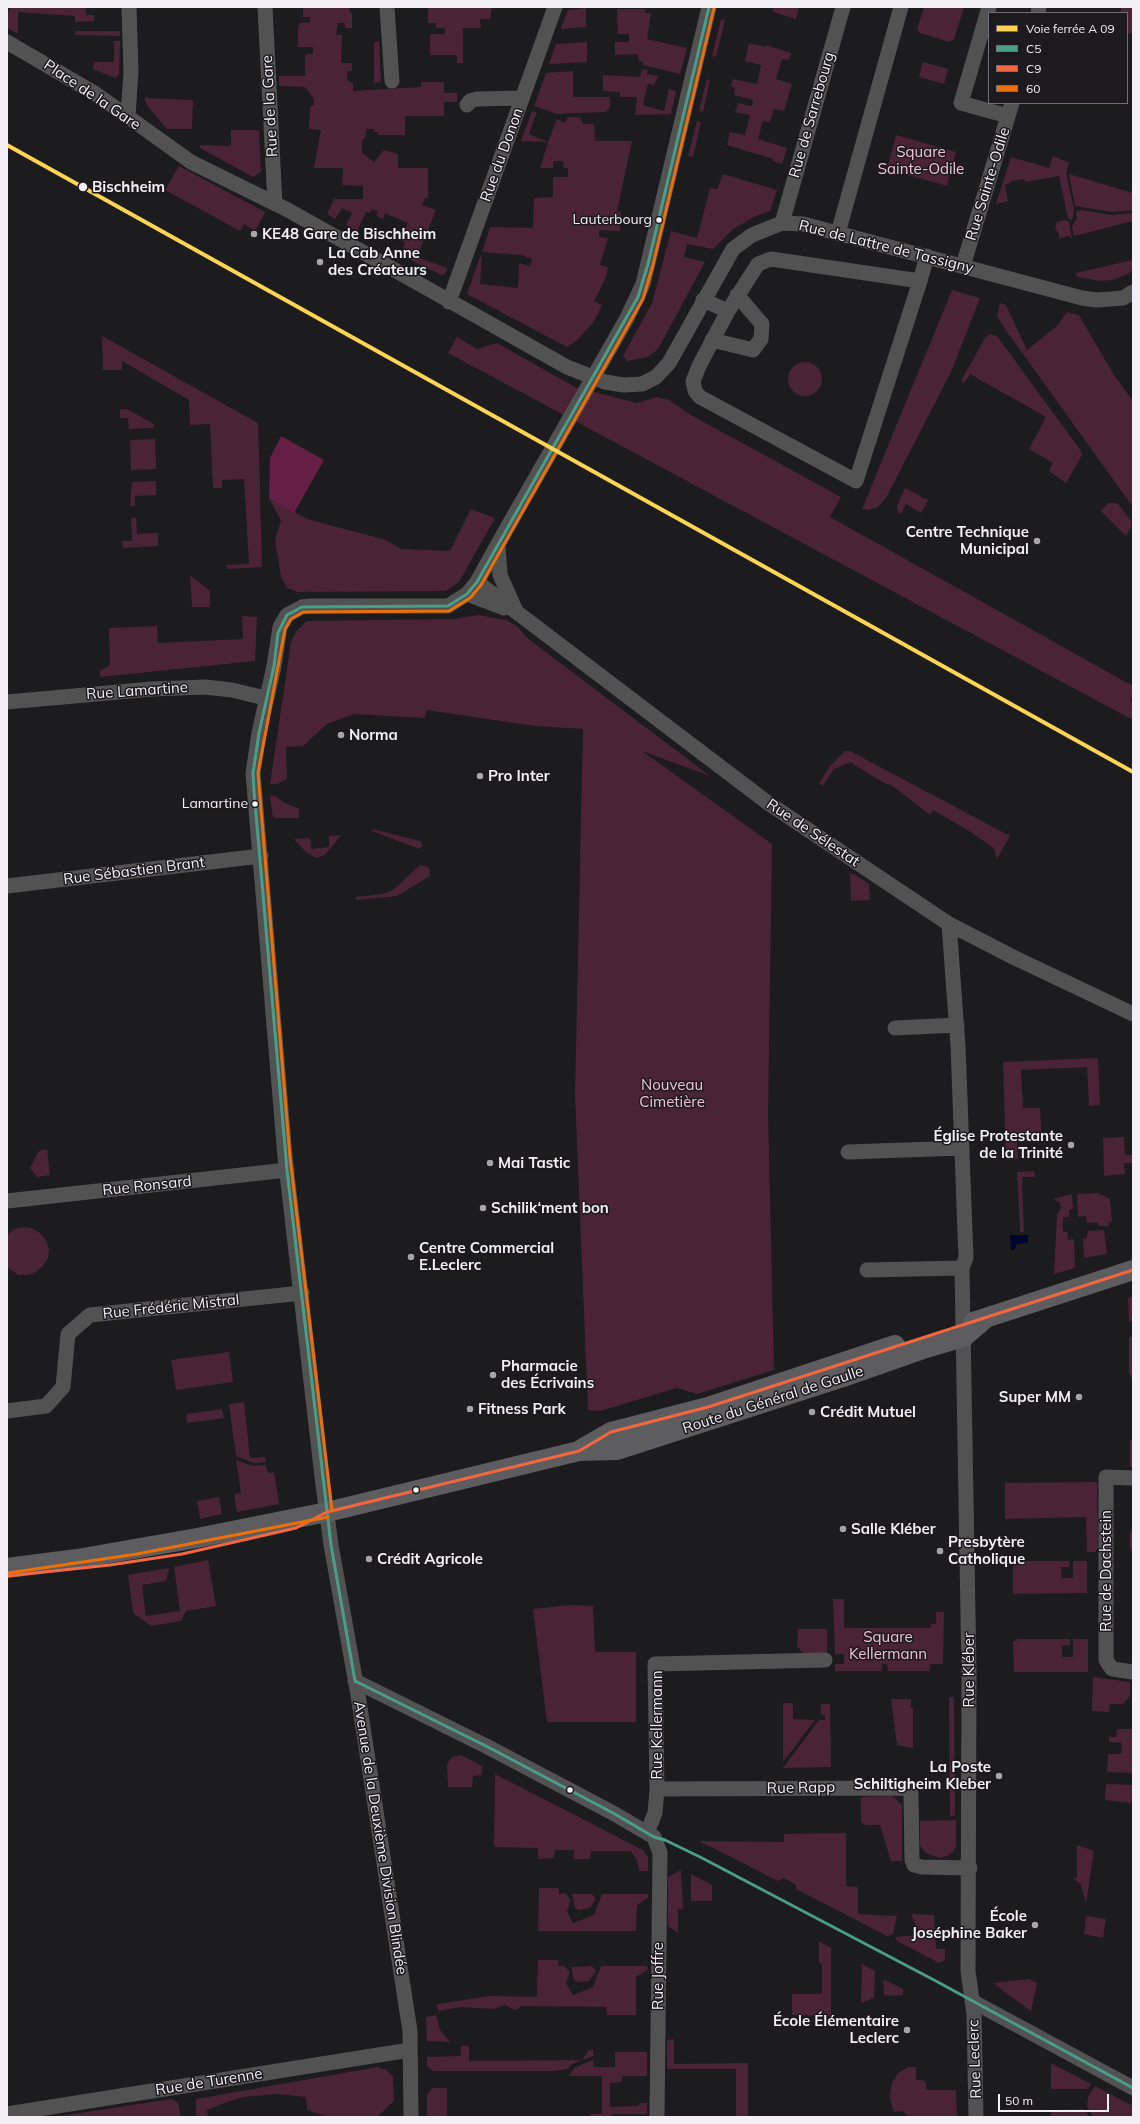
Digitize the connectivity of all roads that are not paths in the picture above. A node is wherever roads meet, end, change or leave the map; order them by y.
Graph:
1 (129, 7) edge
2 (265, 7) edge
3 (387, 7) edge
4 (555, 7) edge
5 (709, 7) edge
6 (843, 7) edge
7 (901, 7) edge
8 (989, 7) edge
9 (7, 42) edge
10 (392, 81) dead end
11 (522, 98) junction
12 (467, 105) dead end
13 (1010, 110) edge
14 (128, 116) junction
15 (174, 152) joint
16 (275, 204) junction
17 (782, 223) junction
18 (838, 233) junction
19 (927, 256) junction
20 (963, 266) junction
21 (920, 281) junction
22 (1133, 292) edge
23 (737, 295) junction
24 (703, 300) junction
25 (450, 302) junction
26 (728, 311) junction
27 (712, 340) junction
28 (498, 544) junction
29 (477, 582) junction
30 (467, 594) junction
31 (517, 613) junction
32 (265, 698) junction
33 (7, 702) edge
34 (261, 856) junction
35 (7, 886) edge
36 (949, 924) junction
37 (1133, 1014) edge
38 (957, 1025) junction
39 (895, 1028) dead end
40 (962, 1148) junction
41 (848, 1152) dead end
42 (287, 1170) junction
43 (7, 1201) edge
44 (962, 1268) junction
45 (867, 1270) dead end
46 (1133, 1270) edge
47 (302, 1293) junction
48 (964, 1331) junction
49 (7, 1411) edge
50 (1133, 1478) edge
51 (327, 1512) junction
52 (7, 1568) edge
53 (825, 1660) dead end
54 (1133, 1672) edge
55 (355, 1681) junction
56 (657, 1789) junction
57 (650, 1835) junction
58 (970, 1868) junction
59 (972, 2001) junction
60 (410, 2050) junction
61 (1132, 2086) edge
62 (7, 2114) edge
63 (411, 2117) edge
64 (656, 2117) edge
65 (976, 2117) edge

1 - 14 street
2 - 16 street, Rue de la Gare
3 - 10 street
4 - 11 street, Rue du Donon
5 - 28 street, Avenue de la Deuxième Division Blindée, bridge
6 - 17 street, Rue de Sarrebourg
7 - 18 street
8 - 13 street
9 - 14 street, Place de la Gare
11 - 12 street
11 - 25 street, Rue du Donon
13 - 20 street, Rue Sainte-Odile
14 - 15 street, Place de la Gare
15 - 16 street, Rue de Lattre de Tassigny
16 - 25 street, Rue de Lattre de Tassigny
17 - 18 street, Rue de Lattre de Tassigny
17 - 24 street, Rue de Lattre de Tassigny
18 - 19 street, Rue de Lattre de Tassigny
19 - 20 street, Rue de Lattre de Tassigny
19 - 21 street
20 - 22 street, Rue de Lattre de Tassigny
21 - 23 street
21 - 27 street
23 - 26 street
23 - 27 street
24 - 25 street, Rue de Lattre de Tassigny
24 - 26 street
26 - 27 street
28 - 29 street, Avenue de la Deuxième Division Blindée
28 - 31 street, Rue de Sélestat
29 - 30 street, Avenue de la Deuxième Division Blindée
29 - 31 street, Rue de Sélestat
30 - 31 street, Rue de Sélestat
30 - 32 street, Avenue de la Deuxième Division Blindée
31 - 36 street, Rue de Sélestat
32 - 33 street, Rue Lamartine
32 - 34 street, Avenue de la Deuxième Division Blindée
34 - 35 street, Rue Sébastien Brant
34 - 42 street, Avenue de la Deuxième Division Blindée
36 - 37 street, Rue de Sélestat
36 - 38 street, Rue Kléber
38 - 39 street
38 - 40 street, Rue Kléber
40 - 41 street
40 - 44 street, Rue Kléber
42 - 43 street, Rue Ronsard
42 - 47 street, Avenue de la Deuxième Division Blindée
44 - 45 street
44 - 48 street, Rue Kléber
46 - 48 main road, Route du Général de Gaulle
47 - 49 street, Rue Frédéric Mistral
47 - 51 street, Avenue de la Deuxième Division Blindée
48 - 51 main road, Route du Général de Gaulle
48 - 58 street, Rue Kléber
50 - 54 street, Rue de Dachstein
51 - 52 main road, Route du Général de Gaulle
51 - 55 street, Avenue de la Deuxième Division Blindée
53 - 56 street, Rue Kellermann
55 - 57 street
55 - 60 street, Avenue de la Deuxième Division Blindée
56 - 57 street, Rue Kellermann
56 - 58 street, Rue Rapp
57 - 64 street, Rue Joffre
58 - 59 street, Rue Kléber
59 - 61 street
59 - 65 street, Rue Leclerc
60 - 62 street, Rue de Turenne
60 - 63 street, Avenue de la Deuxième Division Blindée

